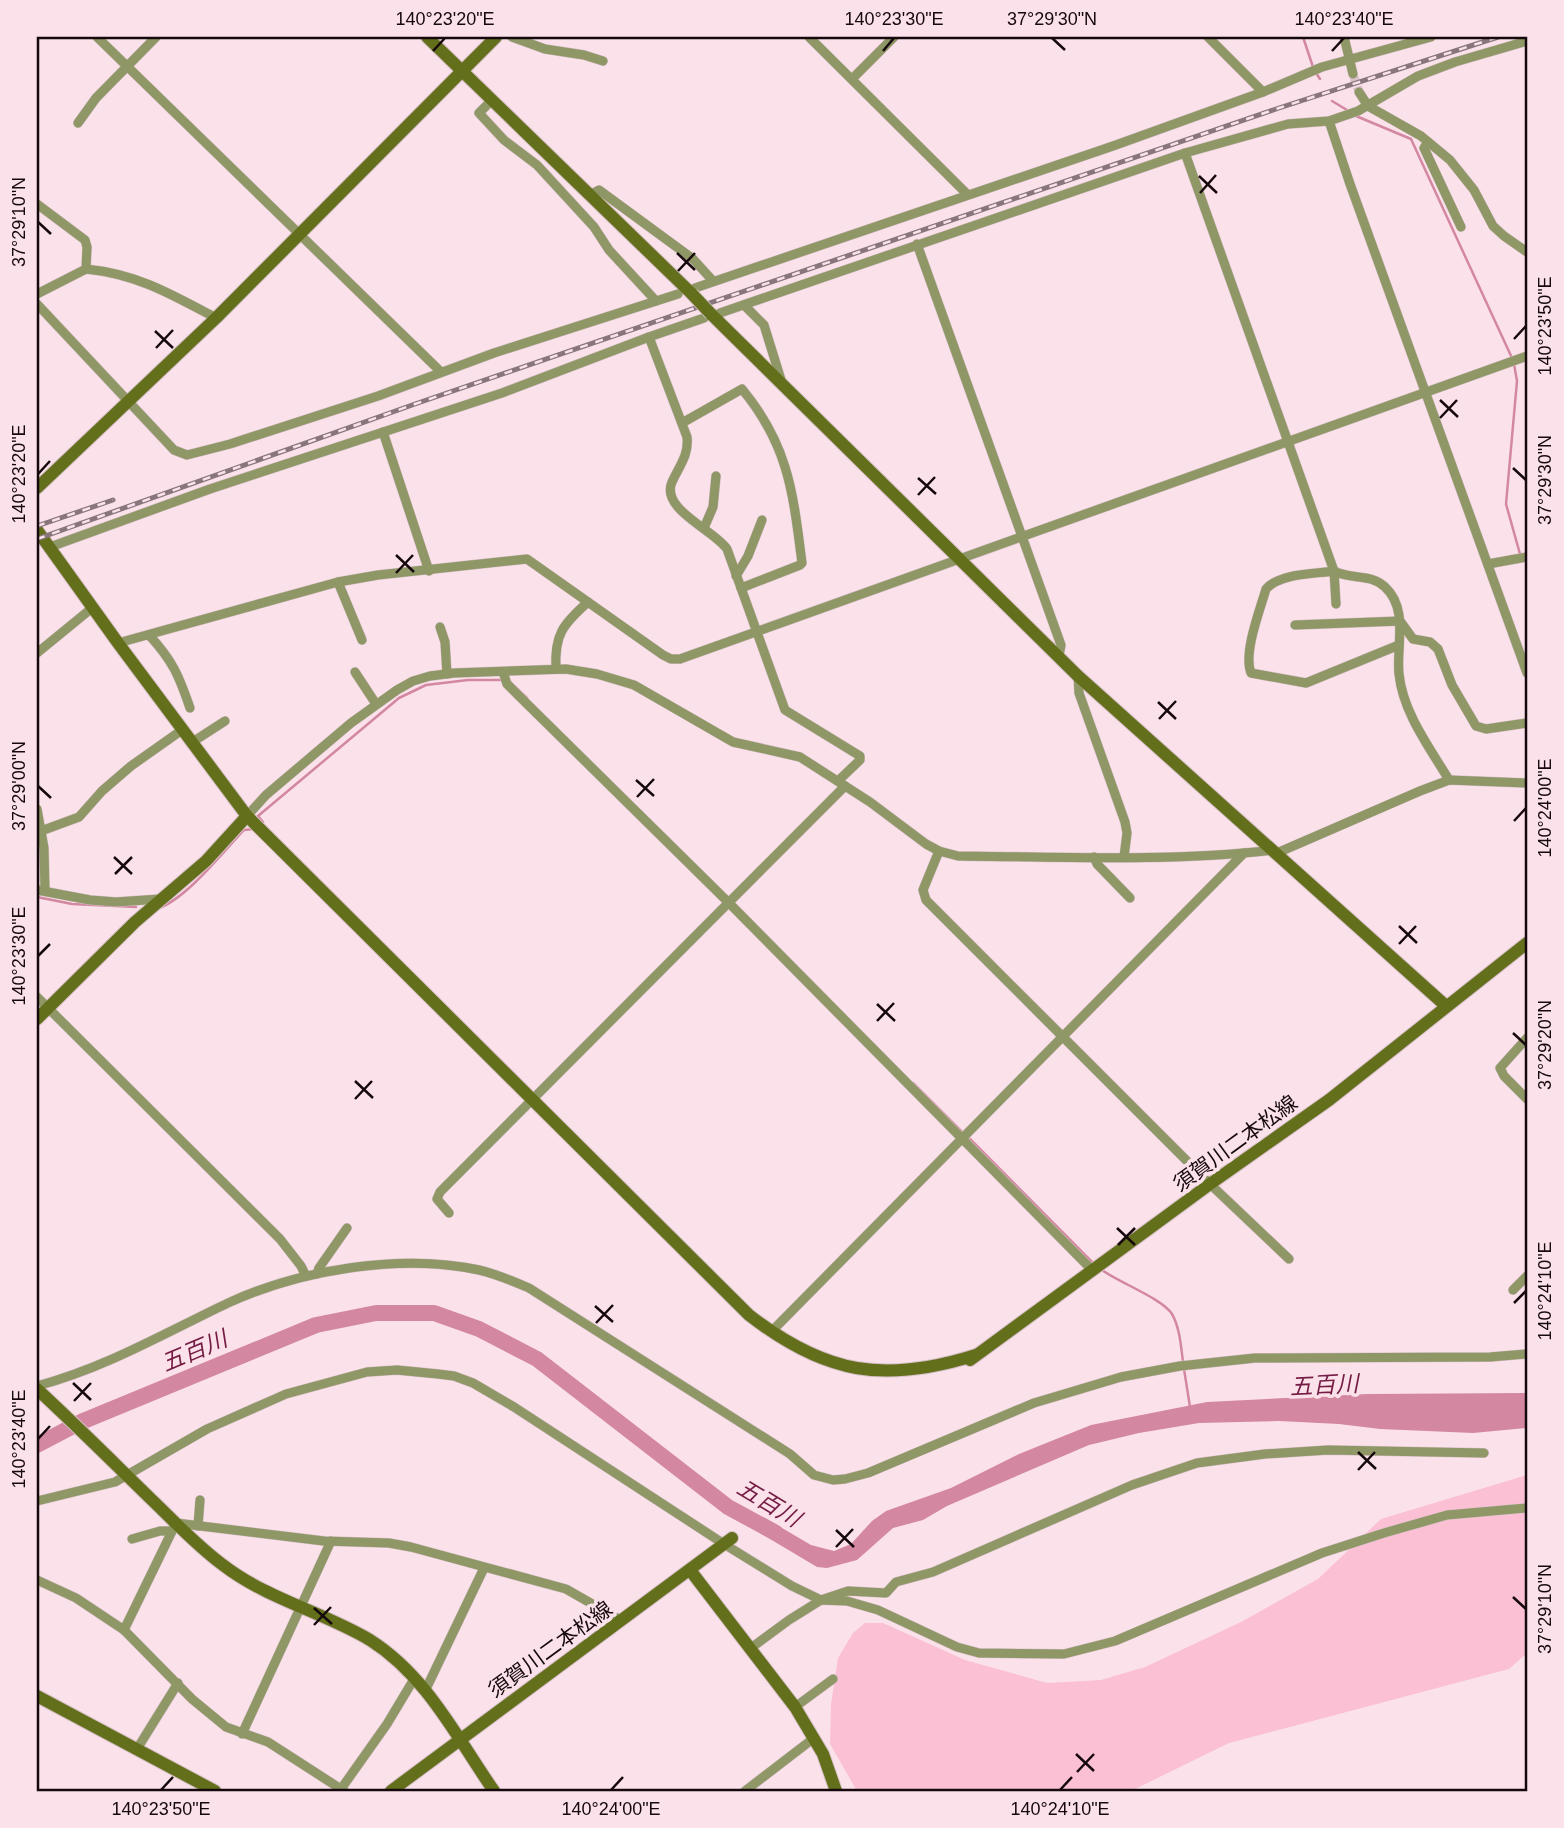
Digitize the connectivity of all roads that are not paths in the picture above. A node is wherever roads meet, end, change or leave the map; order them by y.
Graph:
1 (97, 37) edge
2 (156, 37) edge
3 (427, 37) edge
4 (496, 37) edge
5 (512, 37) edge
6 (809, 37) edge
7 (894, 37) edge
8 (1208, 37) edge
9 (1344, 37) edge
10 (1431, 37) edge
11 (1527, 41) edge
12 (603, 61) dead end
13 (1349, 61) junction
14 (127, 65) junction
15 (463, 72) junction
16 (1353, 74) tunnel mouth
17 (852, 79) junction
18 (1263, 92) junction
19 (1359, 92) tunnel mouth
20 (492, 100) junction
21 (1368, 106) junction
22 (1329, 121) junction
23 (78, 123) dead end
24 (1428, 142) junction
25 (1185, 153) junction
26 (967, 194) junction
27 (590, 195) junction
28 (37, 204) edge
29 (1461, 227) dead end
30 (301, 234) junction
31 (917, 244) junction
32 (1527, 252) edge
33 (86, 269) junction
34 (713, 281) junction
35 (693, 291) junction
36 (37, 294) edge
37 (678, 294) dead end
38 (656, 301) junction
39 (37, 304) edge
40 (744, 305) junction
41 (712, 315) junction
42 (216, 318) junction
43 (649, 337) junction
44 (1527, 356) edge
45 (440, 371) junction
46 (783, 384) junction
47 (1426, 391) junction
48 (129, 402) junction
49 (682, 422) junction
50 (383, 432) junction
51 (1289, 442) junction
52 (716, 476) dead end
53 (37, 488) edge
54 (762, 520) dead end
55 (704, 528) junction
56 (37, 530) edge
57 (1023, 536) junction
58 (50, 547) junction
59 (1523, 557) edge
60 (959, 560) junction
61 (1488, 564) junction
62 (429, 571) junction
63 (1334, 571) junction
64 (736, 576) junction
65 (338, 582) junction
66 (741, 588) junction
67 (587, 601) junction
68 (1336, 604) dead end
69 (92, 608) junction
70 (1399, 621) junction
71 (1296, 625) dead end
72 (440, 627) dead end
73 (757, 632) junction
74 (149, 635) junction
75 (362, 640) dead end
76 (117, 643) junction
77 (1399, 645) junction
78 (37, 653) edge
79 (1059, 656) junction
80 (556, 669) junction
81 (355, 672) dead end
82 (503, 672) junction
83 (1527, 673) edge
84 (447, 674) junction
85 (1078, 676) junction
86 (376, 704) junction
87 (190, 708) dead end
88 (225, 721) dead end
89 (1527, 723) edge
90 (182, 730) junction
91 (191, 743) junction
92 (1450, 780) junction
93 (842, 783) junction
94 (1527, 783) edge
95 (37, 810) edge
96 (247, 816) junction
97 (41, 831) junction
98 (939, 851) junction
99 (1275, 852) junction
100 (1244, 853) junction
101 (1094, 857) junction
102 (1124, 857) junction
103 (41, 891) edge
104 (1130, 898) dead end
105 (160, 899) junction
106 (729, 903) junction
107 (1527, 943) edge
108 (37, 996) edge
109 (1446, 1006) junction
110 (48, 1007) junction
111 (37, 1019) edge
112 (1061, 1036) junction
113 (1527, 1038) edge
114 (1527, 1099) edge
115 (533, 1101) junction
116 (962, 1138) junction
117 (1210, 1184) junction
118 (449, 1213) dead end
119 (348, 1228) dead end
120 (1289, 1259) dead end
121 (1093, 1271) junction
122 (317, 1274) junction
123 (306, 1276) junction
124 (1527, 1276) edge
125 (1513, 1290) dead end
126 (771, 1332) junction
127 (1527, 1354) edge
128 (976, 1355) junction
129 (961, 1368) dead end
130 (38, 1389) edge
131 (1484, 1453) dead end
132 (127, 1475) junction
133 (200, 1500) dead end
134 (37, 1501) edge
135 (1527, 1508) edge
136 (198, 1526) junction
137 (174, 1527) junction
138 (132, 1539) dead end
139 (331, 1541) junction
140 (728, 1541) junction
141 (484, 1568) junction
142 (690, 1570) junction
143 (37, 1580) edge
144 (821, 1600) junction
145 (300, 1608) junction
146 (622, 1621) junction
147 (124, 1630) junction
148 (751, 1648) junction
149 (414, 1679) junction
150 (833, 1679) dead end
151 (178, 1683) junction
152 (425, 1691) junction
153 (37, 1696) edge
154 (795, 1707) junction
155 (242, 1734) junction
156 (814, 1738) junction
157 (459, 1739) junction
158 (136, 1749) junction
159 (342, 1790) edge
160 (215, 1791) edge
161 (391, 1791) edge
162 (494, 1791) edge
163 (745, 1791) edge
164 (836, 1791) edge

1 - 14 street
2 - 14 street
3 - 15 street
4 - 15 street
5 - 12 street
6 - 17 street
7 - 17 street
8 - 18 street
9 - 13 street
10 - 13 street
11 - 21 street
13 - 16 street
13 - 18 street
14 - 23 street
14 - 30 street
15 - 20 street
15 - 30 street
17 - 26 street
18 - 26 street
19 - 21 street
20 - 27 street
20 - 38 street
21 - 22 street
21 - 24 street
22 - 25 street
22 - 47 street
24 - 29 street
24 - 32 street
25 - 31 street
25 - 51 street
26 - 34 street
27 - 34 street
27 - 35 street
28 - 33 street
30 - 42 street
30 - 45 street
31 - 40 street
31 - 57 street
33 - 36 street
33 - 42 street
34 - 35 street
35 - 41 street, bridge
37 - 38 street
38 - 45 street
39 - 48 street
40 - 41 street
40 - 46 street
41 - 43 street
41 - 46 street
42 - 48 street
43 - 49 street
43 - 50 street
44 - 47 street
45 - 48 street
46 - 60 street
47 - 51 street
47 - 61 street
48 - 53 street
49 - 55 street
49 - 66 street
50 - 58 street
50 - 62 street
51 - 57 street
51 - 63 street
52 - 55 street
54 - 64 street
55 - 64 street
56 - 58 street
57 - 60 street
57 - 79 street
58 - 69 street
59 - 61 street
60 - 73 street
60 - 79 street
61 - 83 street
62 - 65 street
62 - 67 street
63 - 68 street
63 - 70 street
63 - 77 street
64 - 66 street
65 - 74 street
65 - 75 street
66 - 73 street
67 - 73 street
67 - 80 street
69 - 76 street
69 - 78 street
70 - 71 street
70 - 77 street
70 - 89 street
72 - 84 street
73 - 93 street
74 - 76 street
74 - 87 street
76 - 90 street
77 - 92 street
79 - 85 street
80 - 82 street
80 - 93 street
81 - 86 street
82 - 84 street
82 - 106 street
84 - 86 street
85 - 99 street
85 - 102 street
86 - 96 street
88 - 91 street
90 - 91 street
90 - 97 street
91 - 96 street
92 - 94 street
92 - 99 street
93 - 98 street
93 - 106 street
95 - 97 street
96 - 105 street
96 - 115 street
97 - 103 street
98 - 101 street
98 - 112 street
99 - 100 street
99 - 109 street
100 - 102 street
100 - 112 street
101 - 102 street
101 - 104 street
103 - 105 street
105 - 110 street
106 - 115 street
106 - 116 street
107 - 109 street, 須賀川二本松線
108 - 110 street
109 - 117 street, 須賀川二本松線
110 - 111 street
110 - 123 street
112 - 116 street
112 - 117 street
113 - 114 street
115 - 118 street
115 - 126 street
116 - 121 street
116 - 126 street
117 - 120 street
117 - 121 street, 須賀川二本松線
119 - 122 street
121 - 128 street, 須賀川二本松線
122 - 123 street
122 - 127 street
123 - 130 street
124 - 125 street
126 - 128 street
128 - 129 street, 須賀川二本松線
130 - 132 street
131 - 144 street
132 - 134 street
132 - 137 street
132 - 140 street
133 - 136 street
135 - 144 street
136 - 137 street
136 - 139 street
137 - 138 street
137 - 145 street
137 - 147 street
139 - 141 street
139 - 145 street
140 - 142 street, 須賀川二本松線
140 - 144 street
141 - 146 street
141 - 152 street
142 - 146 street, 須賀川二本松線
142 - 148 street
143 - 147 street
144 - 148 street
145 - 149 street
145 - 155 street
146 - 157 street, 須賀川二本松線
147 - 151 street
148 - 154 street
149 - 152 street
149 - 159 street
150 - 154 street
151 - 155 street
151 - 158 street
152 - 157 street
153 - 158 street
154 - 156 street
155 - 159 street
156 - 163 street
156 - 164 street
157 - 161 street, 須賀川二本松線
157 - 162 street
158 - 160 street

